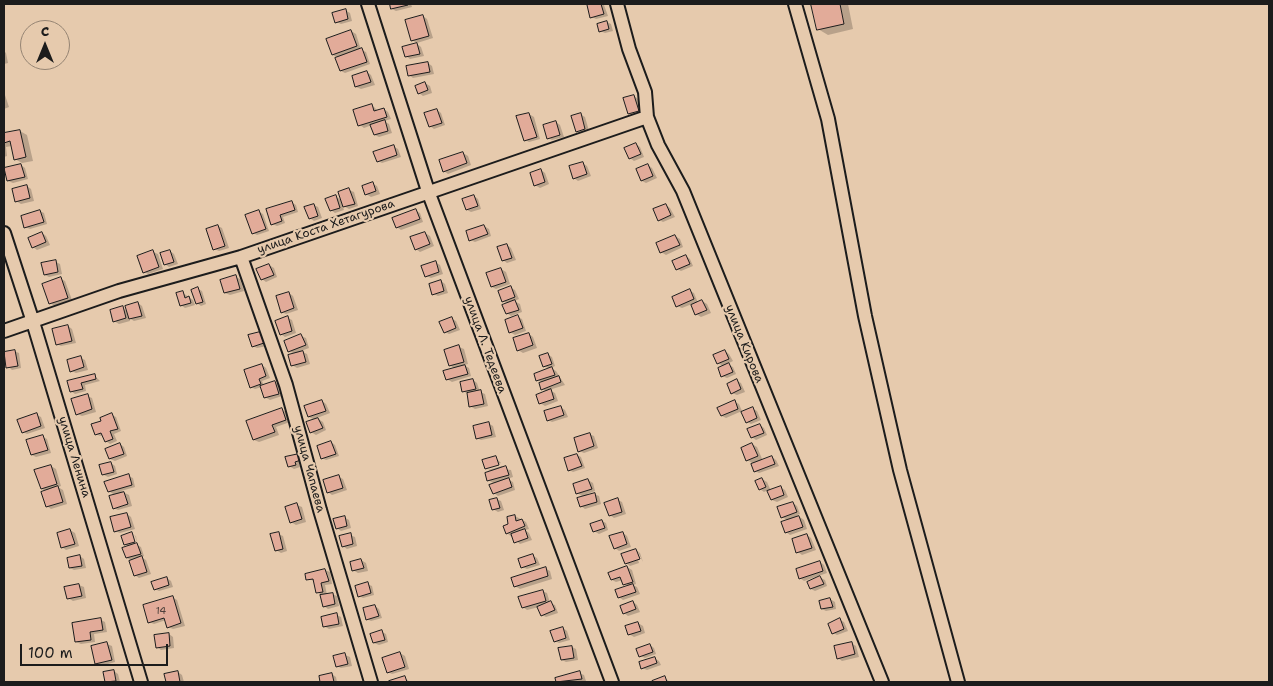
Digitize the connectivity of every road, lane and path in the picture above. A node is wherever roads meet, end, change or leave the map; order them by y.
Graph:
1 (368, 4) edge
2 (617, 4) edge
3 (795, 4) edge
4 (647, 117) junction
5 (428, 191) junction
6 (4, 233) edge
7 (241, 257) junction
8 (33, 322) junction
9 (4, 331) edge
10 (142, 682) edge
11 (371, 682) edge
12 (612, 682) edge
13 (882, 682) edge
14 (958, 682) edge

1 - 5 street, улица Л. Тедеева
2 - 4 street, улица Кирова
3 - 14 street
4 - 5 street, улица Коста Хетагурова
4 - 13 street, улица Кирова
5 - 7 street, улица Коста Хетагурова
5 - 12 street, улица Л. Тедеева
6 - 8 street, улица Ленина
7 - 8 street, улица Коста Хетагурова
7 - 11 street, улица Чапаева
8 - 9 street, улица Коста Хетагурова
8 - 10 street, улица Ленина

